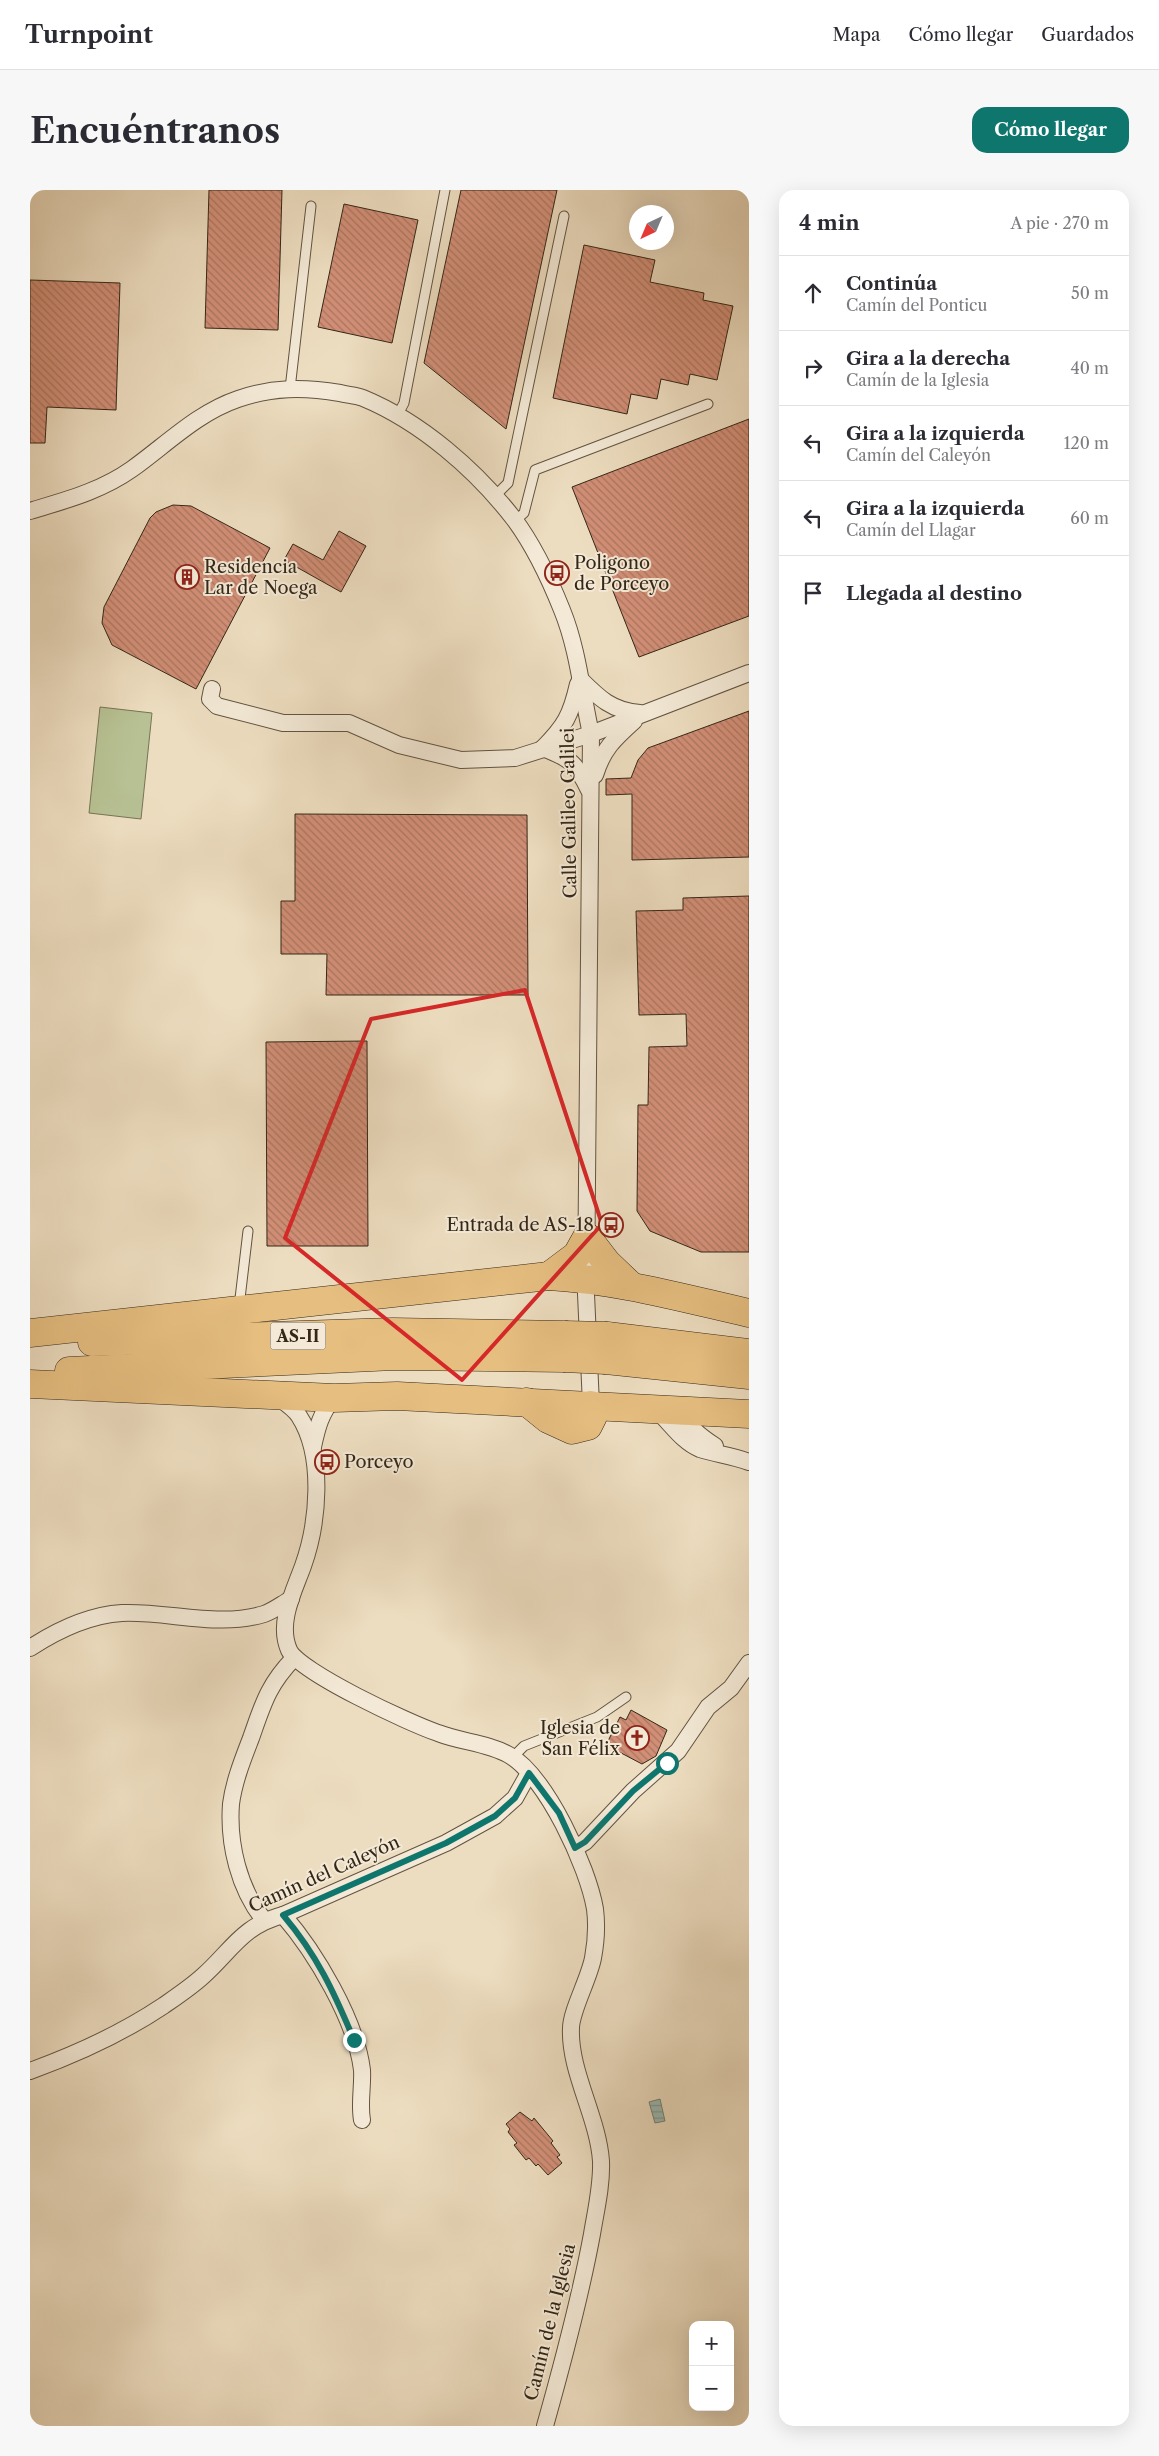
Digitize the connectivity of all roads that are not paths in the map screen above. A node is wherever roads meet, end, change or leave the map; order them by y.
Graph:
1 (446, 190) edge
2 (311, 206) dead end
3 (564, 216) dead end
4 (290, 389) junction
5 (708, 404) dead end
6 (396, 416) junction
7 (495, 496) junction
8 (30, 510) edge
9 (515, 521) junction
10 (749, 673) edge
11 (580, 679) junction
12 (212, 689) dead end
13 (643, 713) junction
14 (591, 734) junction
15 (543, 748) junction
16 (590, 792) junction
17 (248, 1231) dead end
18 (587, 1237) junction
19 (549, 1276) junction
20 (629, 1284) junction
21 (587, 1286) junction
22 (238, 1310) junction
23 (749, 1313) edge
24 (30, 1333) edge
25 (30, 1344) edge
26 (565, 1347) junction
27 (606, 1348) junction
28 (749, 1353) edge
29 (30, 1373) edge
30 (749, 1375) edge
31 (30, 1384) edge
32 (321, 1399) junction
33 (592, 1405) junction
34 (653, 1408) junction
35 (683, 1409) junction
36 (749, 1414) edge
37 (312, 1449) junction
38 (730, 1455) junction
39 (749, 1462) edge
40 (291, 1599) junction
41 (30, 1648) edge
42 (294, 1658) junction
43 (749, 1663) edge
44 (626, 1697) dead end
45 (514, 1757) junction
46 (529, 1773) junction
47 (575, 1848) junction
48 (283, 1915) junction
49 (264, 1920) junction
50 (30, 2071) edge
51 (362, 2120) dead end
52 (545, 2426) edge

1 - 6 lane
2 - 4 lane
3 - 7 lane
4 - 6 street, Calle Galileo Galilei
4 - 8 street, Calle Galileo Galilei
5 - 9 lane
6 - 7 street, Calle Galileo Galilei
7 - 9 street, Calle Galileo Galilei
9 - 11 street, Calle Galileo Galilei
10 - 13 street
11 - 13 street
11 - 14 street, Calle Galileo Galilei
11 - 15 street
12 - 15 street
13 - 14 street
13 - 16 street
14 - 15 street
14 - 16 street, Calle Galileo Galilei
15 - 16 street
16 - 18 street, Calle Galileo Galilei
17 - 22 lane
18 - 19 highway
18 - 20 highway
18 - 21 street, Calle Galileo Galilei
19 - 21 highway
19 - 22 highway
20 - 21 highway
20 - 23 highway
21 - 33 street, Calle Galileo Galilei
22 - 24 highway
25 - 26 highway, AS-II
26 - 27 highway, AS-II, bridge
26 - 29 highway, AS-II
27 - 28 highway, AS-II
27 - 30 highway, AS-II
31 - 32 highway
32 - 33 highway
32 - 37 street
32 - 37 street
33 - 34 highway
34 - 35 highway
34 - 38 street
35 - 36 highway
35 - 38 street
37 - 40 street
38 - 39 street
40 - 41 street
40 - 42 street
42 - 45 street, Camín de la Iglesia
42 - 49 street
43 - 47 street
44 - 45 lane
45 - 46 street, Camín de la Iglesia
46 - 47 street, Camín de la Iglesia
46 - 48 street, Camín del Caleyón
47 - 52 street, Camín de la Iglesia
48 - 49 street, Camín del Caleyón
48 - 51 street
49 - 50 street, Camín del Caleyón

